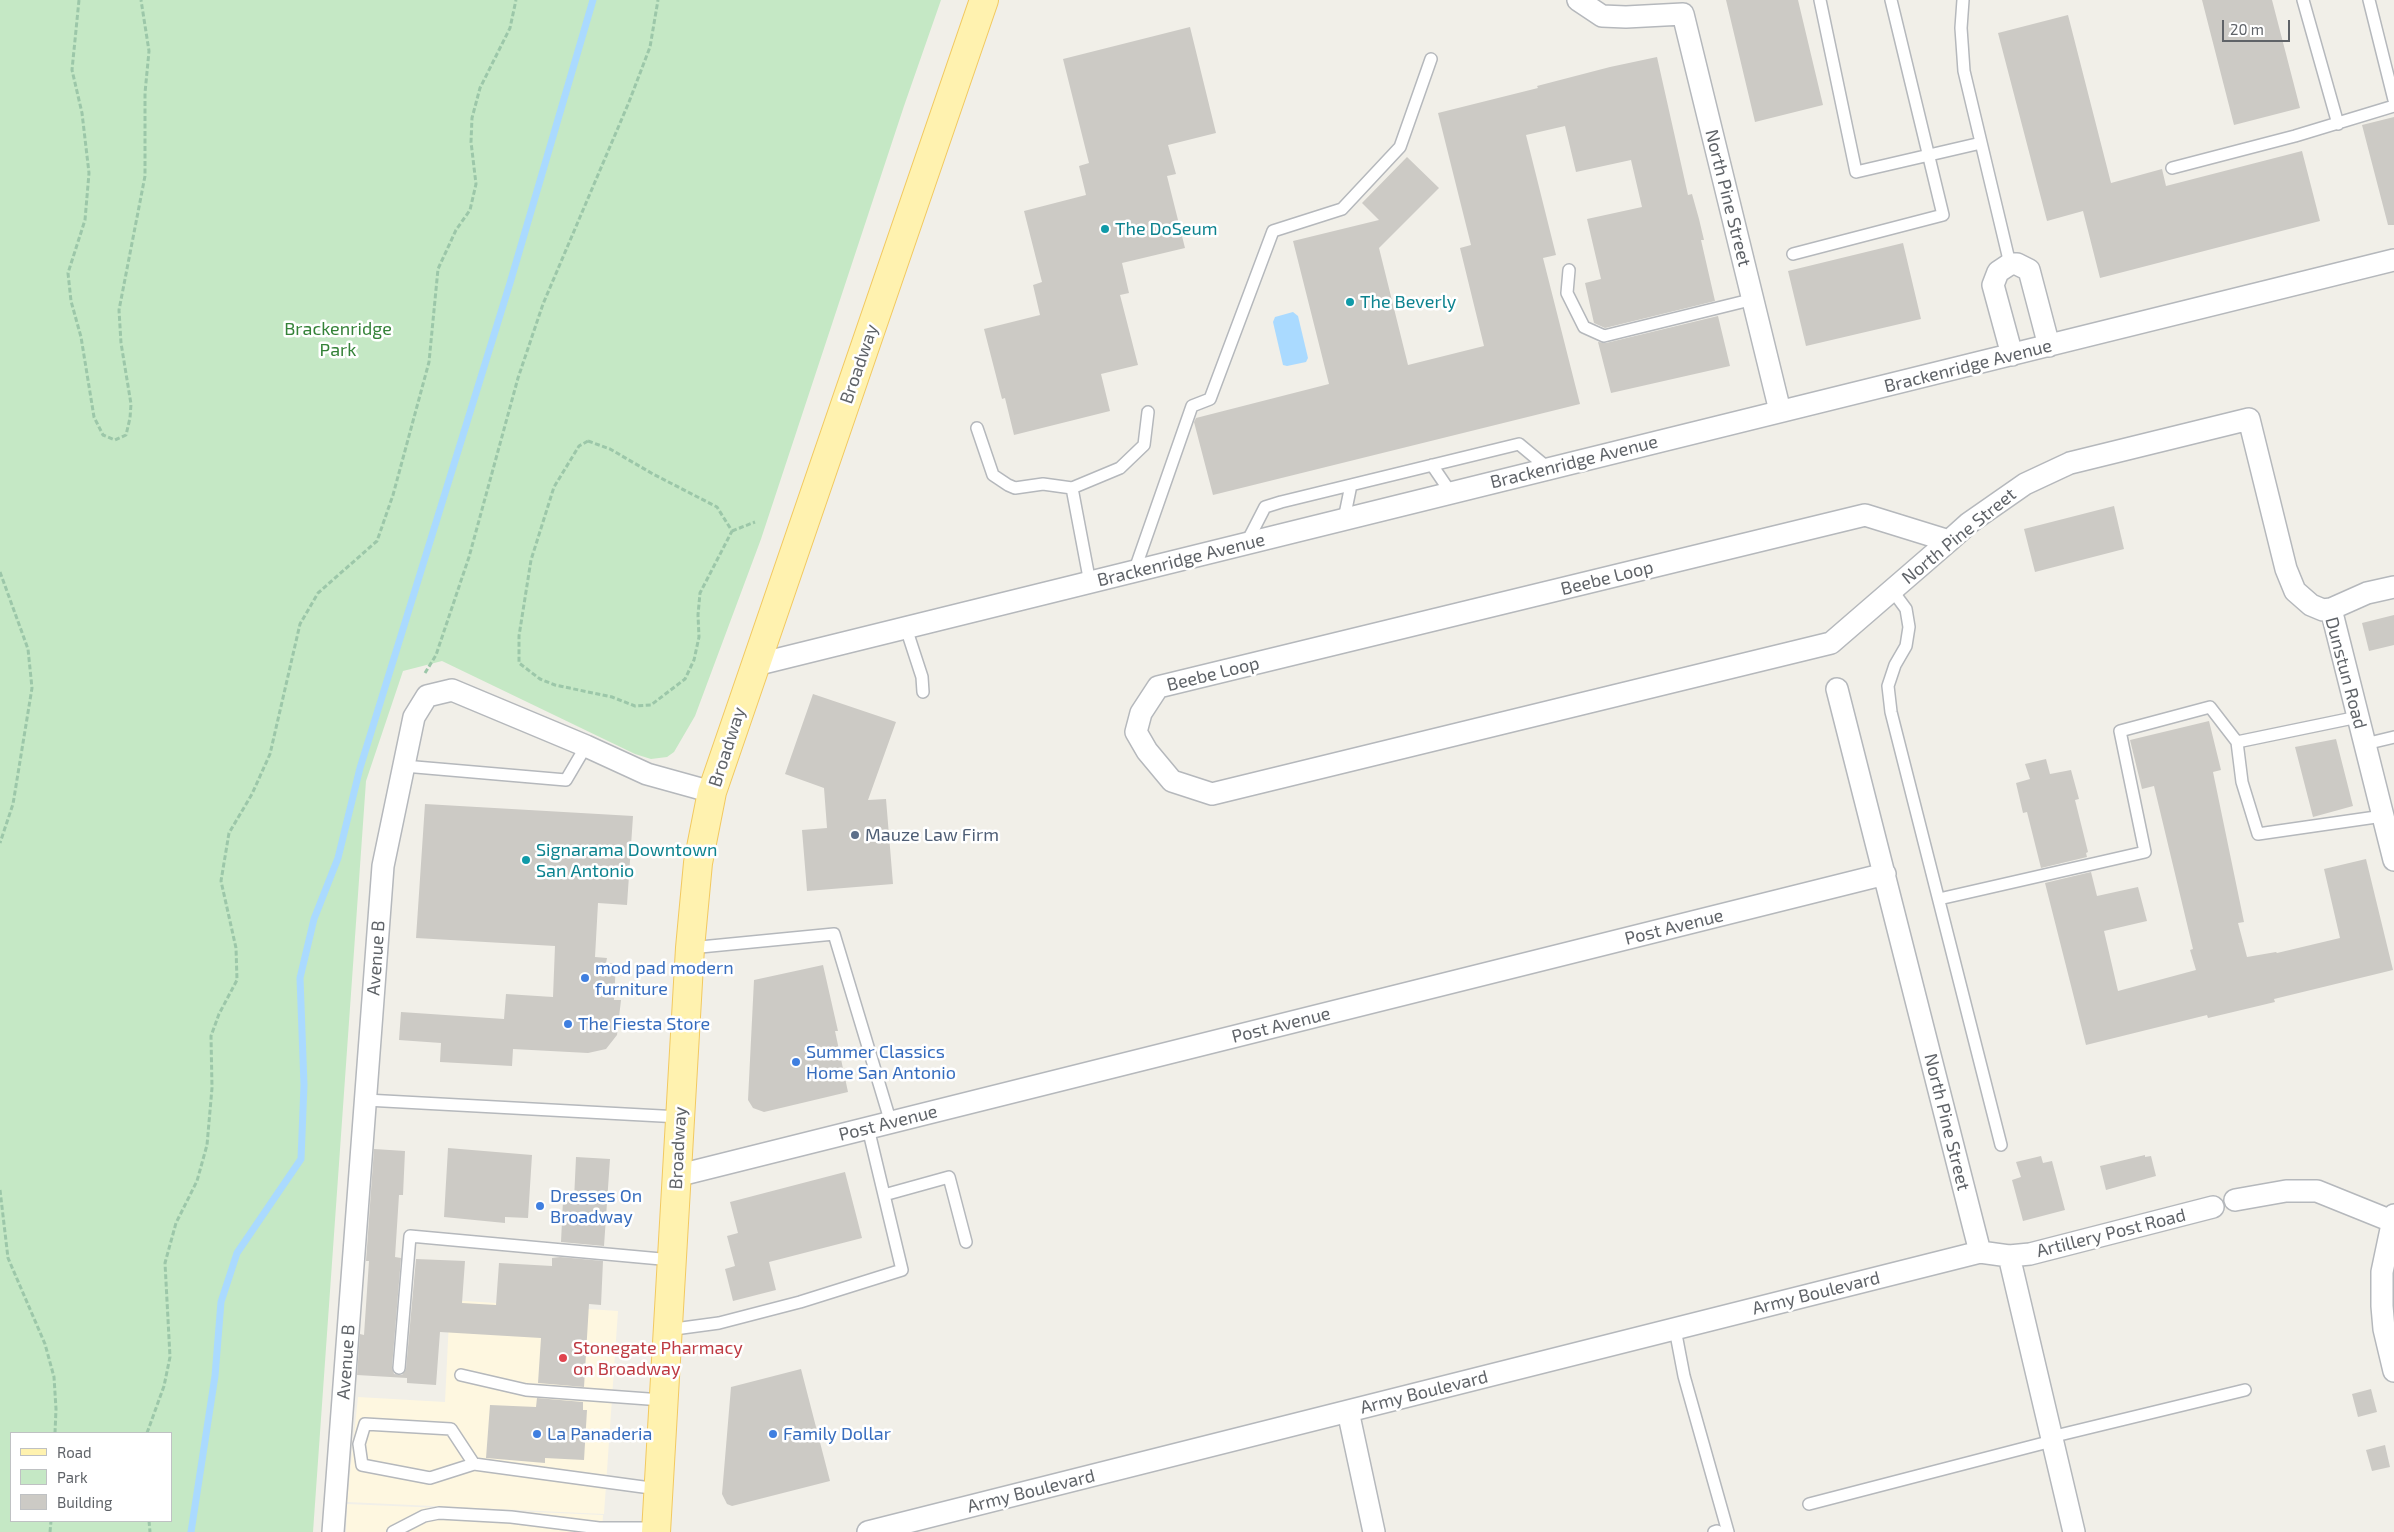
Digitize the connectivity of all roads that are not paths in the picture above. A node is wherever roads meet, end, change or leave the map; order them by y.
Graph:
1 (984, 0) edge
2 (1578, 0) edge
3 (1820, 0) edge
4 (1891, 0) edge
5 (1963, 0) edge
6 (2303, 0) edge
7 (2369, 0) edge
8 (1431, 59) dead end
9 (2394, 100) edge
10 (2394, 106) edge
11 (2338, 124) junction
12 (1981, 143) junction
13 (1927, 155) junction
14 (2172, 168) dead end
15 (1793, 254) dead end
16 (2394, 260) edge
17 (2010, 264) junction
18 (1569, 270) dead end
19 (1754, 299) junction
20 (2049, 346) junction
21 (2012, 355) junction
22 (1780, 411) junction
23 (1148, 412) dead end
24 (2249, 419) joint
25 (977, 428) dead end
26 (1432, 465) junction
27 (1549, 469) junction
28 (1351, 485) junction
29 (1072, 488) junction
30 (1452, 493) junction
31 (1344, 519) junction
32 (1949, 542) junction
33 (1246, 544) junction
34 (1134, 572) junction
35 (1090, 582) junction
36 (2394, 587) edge
37 (1892, 590) junction
38 (2331, 609) junction
39 (906, 628) junction
40 (1831, 643) joint
41 (755, 665) junction
42 (1837, 689) dead end
43 (922, 692) dead end
44 (2358, 717) junction
45 (2394, 737) edge
46 (2237, 742) junction
47 (2365, 744) junction
48 (586, 746) junction
49 (404, 766) junction
50 (712, 792) junction
51 (2388, 822) edge
52 (2394, 860) edge
53 (1885, 874) junction
54 (1939, 899) junction
55 (690, 948) junction
56 (366, 1100) junction
57 (680, 1117) junction
58 (891, 1123) junction
59 (868, 1128) junction
60 (2002, 1145) dead end
61 (676, 1176) junction
62 (884, 1196) junction
63 (2235, 1200) dead end
64 (2214, 1207) dead end
65 (2394, 1219) edge
66 (966, 1242) dead end
67 (1980, 1252) junction
68 (2009, 1256) junction
69 (672, 1260) junction
70 (1675, 1329) junction
71 (667, 1330) junction
72 (399, 1368) dead end
73 (2394, 1371) edge
74 (461, 1374) dead end
75 (2245, 1390) dead end
76 (662, 1400) junction
77 (1348, 1411) junction
78 (2052, 1439) junction
79 (350, 1443) junction
80 (474, 1464) junction
81 (658, 1488) junction
82 (1809, 1504) dead end
83 (656, 1530) edge
84 (333, 1532) edge
85 (393, 1532) edge
86 (868, 1532) edge
87 (1374, 1532) edge
88 (1719, 1532) edge
89 (2074, 1532) edge

1 - 41 main road, Broadway
2 - 19 street, North Pine Street
3 - 13 lane
4 - 13 lane
5 - 12 lane
6 - 11 lane
7 - 9 lane
8 - 34 lane
10 - 11 lane
11 - 14 lane
12 - 13 lane
12 - 17 lane
13 - 15 lane
16 - 20 street, Brackenridge Avenue
17 - 20 street
17 - 21 street
18 - 19 lane
19 - 22 street, North Pine Street
20 - 21 street, Brackenridge Avenue
21 - 22 street, Brackenridge Avenue
22 - 27 street, Brackenridge Avenue
23 - 29 lane
24 - 32 street, North Pine Street
24 - 38 street, Dunstun Road
25 - 29 lane
26 - 27 lane
26 - 28 lane
26 - 30 lane
27 - 30 street, Brackenridge Avenue
28 - 31 lane
28 - 33 lane
29 - 35 lane
30 - 31 street, Brackenridge Avenue
31 - 33 street, Brackenridge Avenue
32 - 37 street, North Pine Street
32 - 40 street, Beebe Loop
33 - 34 street, Brackenridge Avenue
34 - 35 street, Brackenridge Avenue
35 - 39 street, Brackenridge Avenue
36 - 38 street
37 - 40 street, North Pine Street
37 - 54 lane
38 - 44 street, Dunstun Road
39 - 41 street, Brackenridge Avenue
39 - 43 lane
41 - 50 main road, Broadway
42 - 53 street, North Pine Street
44 - 46 lane
44 - 47 street, Dunstun Road
45 - 47 lane
46 - 51 lane
46 - 54 lane
47 - 51 street, Dunstun Road
48 - 49 lane
48 - 49 street, Avenue B
48 - 50 street
49 - 56 street, Avenue B
50 - 55 main road, Broadway
51 - 52 street, Dunstun Road
53 - 58 street, Post Avenue
53 - 67 street, North Pine Street
54 - 60 lane
55 - 57 main road, Broadway
55 - 58 lane
56 - 57 lane
56 - 79 street, Avenue B
57 - 61 main road, Broadway
58 - 59 street, Post Avenue
59 - 61 street, Post Avenue
59 - 62 lane
61 - 69 main road, Broadway
62 - 66 lane
62 - 71 lane
63 - 65 street
64 - 68 street, Artillery Post Road
65 - 73 street
67 - 68 street
67 - 70 street, Army Boulevard
68 - 78 street
69 - 71 main road, Broadway
69 - 72 lane
70 - 77 street, Army Boulevard
70 - 88 lane
71 - 76 main road, Broadway
74 - 76 lane
75 - 78 lane
76 - 81 main road, Broadway
77 - 86 street, Army Boulevard
77 - 87 street
78 - 82 lane
78 - 89 street
79 - 80 lane
79 - 80 lane
79 - 84 street, Avenue B
80 - 81 lane
81 - 83 main road, Broadway
83 - 85 lane

